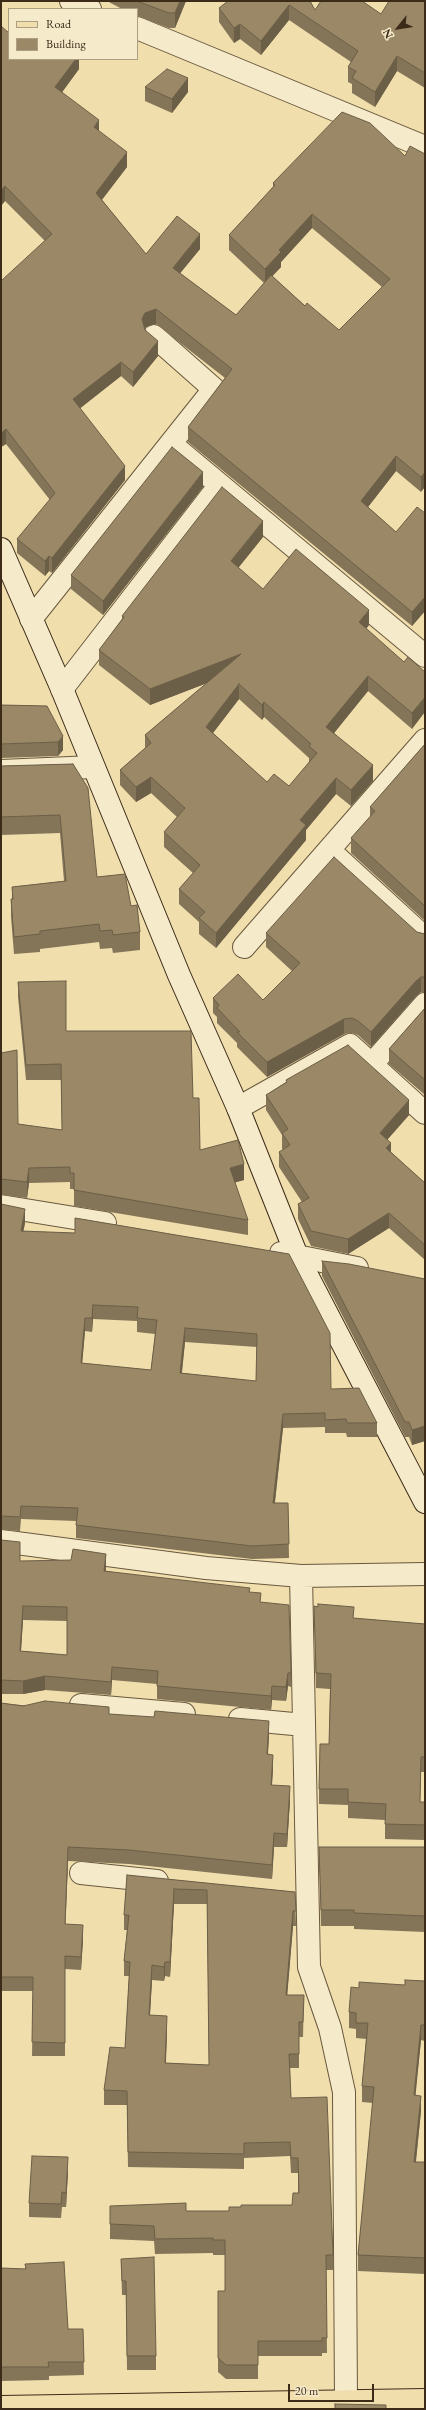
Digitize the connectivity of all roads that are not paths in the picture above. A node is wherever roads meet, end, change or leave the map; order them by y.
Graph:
1 (71, 1) edge
2 (88, 8) edge
3 (138, 28) edge
4 (425, 147) edge
5 (154, 336) edge
6 (171, 444) junction
7 (219, 486) junction
8 (1, 549) edge
9 (31, 619) junction
10 (425, 656) edge
11 (62, 689) junction
12 (425, 740) edge
13 (93, 766) junction
14 (1, 771) edge
15 (329, 850) junction
16 (425, 938) edge
17 (244, 947) dead end
18 (425, 1004) edge
19 (372, 1064) junction
20 (238, 1108) junction
21 (425, 1113) edge
22 (1, 1206) edge
23 (128, 1227) edge
24 (258, 1249) edge
25 (297, 1256) junction
26 (380, 1273) edge
27 (425, 1502) edge
28 (1, 1541) edge
29 (425, 1574) edge
30 (301, 1576) junction
31 (60, 1703) edge
32 (304, 1725) junction
33 (307, 1850) junction
34 (330, 1851) edge
35 (81, 1873) dead end
36 (175, 1882) edge
37 (284, 1893) edge
38 (308, 1895) junction
39 (346, 2400) junction
40 (425, 2400) edge
41 (1, 2407) edge
42 (176, 2407) edge

1 - 2 street
3 - 4 street
5 - 6 street
6 - 7 street
6 - 9 street
7 - 10 street
7 - 11 street
8 - 9 street
9 - 11 street
11 - 13 street
12 - 15 street
13 - 14 street
13 - 20 street
15 - 16 street
15 - 17 street
18 - 19 street
19 - 20 street
19 - 21 street
20 - 25 street
22 - 23 street
24 - 25 street
25 - 26 street
25 - 27 street
28 - 30 street
29 - 30 street
30 - 32 street
31 - 32 street
32 - 33 street
33 - 34 street
33 - 38 street
35 - 36 street
37 - 38 street
38 - 39 street
39 - 40 main road
39 - 42 main road
41 - 42 main road

